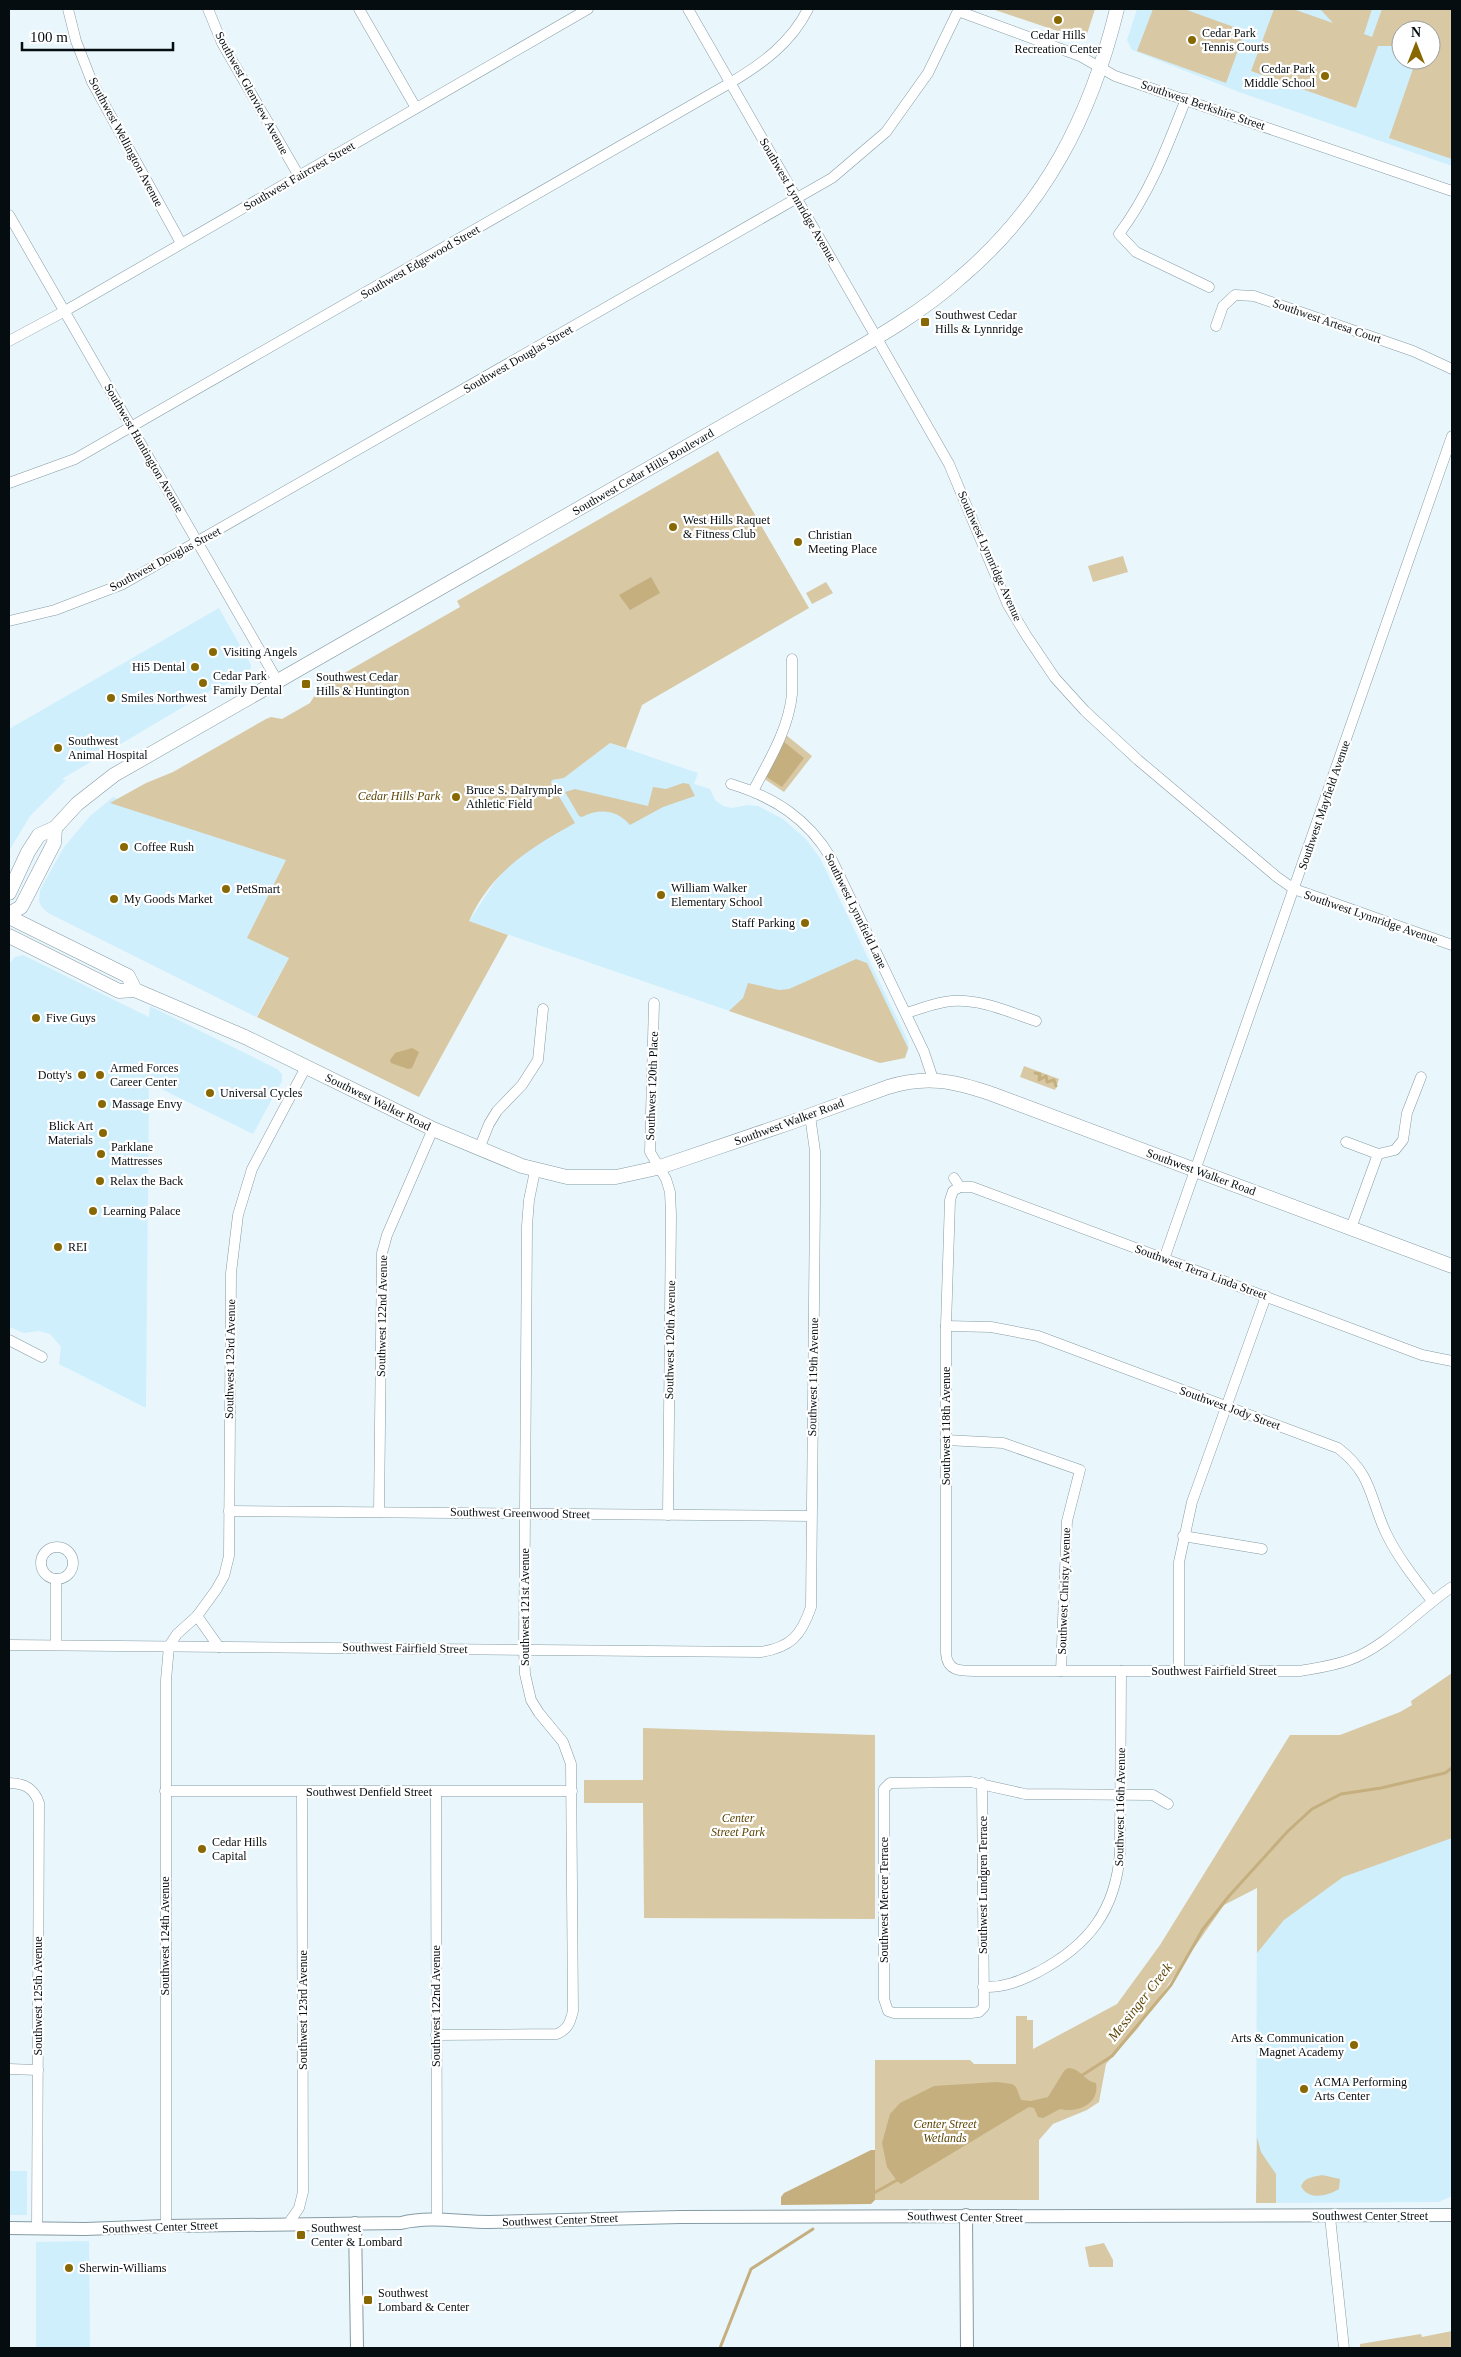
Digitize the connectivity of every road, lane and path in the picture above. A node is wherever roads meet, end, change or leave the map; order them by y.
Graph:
1 (68, 9) edge
2 (208, 9) edge
3 (359, 9) edge
4 (588, 9) edge
5 (688, 9) edge
6 (808, 9) edge
7 (1117, 9) edge
8 (958, 11) joint
9 (1101, 67) junction
10 (730, 83) junction
11 (1186, 99) junction
12 (416, 108) junction
13 (299, 176) junction
14 (1452, 190) edge
15 (798, 199) junction
16 (9, 215) edge
17 (181, 243) junction
18 (1209, 287) dead end
19 (65, 311) junction
20 (1216, 326) dead end
21 (877, 337) junction
22 (9, 341) edge
23 (1452, 369) edge
24 (132, 427) junction
25 (1452, 436) edge
26 (9, 483) edge
27 (197, 542) junction
28 (9, 621) edge
29 (792, 659) dead end
30 (278, 682) junction
31 (731, 784) dead end
32 (753, 791) junction
33 (54, 828) junction
34 (1294, 889) junction
35 (9, 894) edge
36 (9, 916) edge
37 (9, 936) edge
38 (1452, 946) edge
39 (135, 990) junction
40 (654, 1003) dead end
41 (543, 1009) dead end
42 (906, 1013) junction
43 (1036, 1021) dead end
44 (306, 1067) junction
45 (1421, 1077) dead end
46 (933, 1080) junction
47 (810, 1116) junction
48 (433, 1129) junction
49 (1346, 1142) dead end
50 (479, 1149) junction
51 (1378, 1154) junction
52 (657, 1168) junction
53 (1195, 1170) junction
54 (535, 1171) junction
55 (957, 1182) joint
56 (1351, 1228) junction
57 (1164, 1259) junction
58 (1452, 1266) edge
59 (1266, 1296) junction
60 (946, 1326) junction
61 (9, 1340) edge
62 (42, 1357) dead end
63 (1452, 1361) edge
64 (1226, 1407) junction
65 (946, 1440) junction
66 (229, 1511) junction
67 (379, 1512) junction
68 (524, 1513) junction
69 (668, 1515) junction
70 (811, 1516) junction
71 (1183, 1536) junction
72 (1262, 1549) dead end
73 (56, 1579) dead end
74 (1452, 1587) edge
75 (1432, 1601) junction
76 (197, 1616) junction
77 (797, 1636) joint
78 (9, 1645) edge
79 (56, 1645) junction
80 (170, 1646) junction
81 (219, 1647) junction
82 (524, 1650) junction
83 (952, 1668) joint
84 (1061, 1671) junction
85 (1121, 1671) junction
86 (1179, 1671) junction
87 (9, 1783) edge
88 (982, 1783) junction
89 (165, 1791) junction
90 (572, 1791) junction
91 (302, 1792) junction
92 (436, 1792) junction
93 (1121, 1794) junction
94 (1168, 1804) dead end
95 (984, 1986) junction
96 (888, 2011) joint
97 (436, 2035) junction
98 (9, 2069) edge
99 (38, 2070) junction
100 (966, 2215) junction
101 (1452, 2215) edge
102 (1330, 2217) junction
103 (437, 2219) junction
104 (477, 2222) junction
105 (401, 2223) junction
106 (288, 2224) junction
107 (355, 2224) junction
108 (166, 2226) junction
109 (9, 2228) edge
110 (37, 2229) junction
111 (357, 2348) edge
112 (967, 2348) edge
113 (1344, 2348) edge

1 - 17 street, Southwest Wellington Avenue
2 - 13 street, Southwest Glenview Avenue
3 - 12 street
4 - 12 street, Southwest Faircrest Street
5 - 10 street, Southwest Lynnridge Avenue
6 - 10 street, Southwest Edgewood Street
7 - 9 main road, Southwest Cedar Hills Boulevard
8 - 9 street, Southwest Berkshire Street
8 - 15 street, Southwest Douglas Street
9 - 11 street, Southwest Berkshire Street
9 - 21 main road, Southwest Cedar Hills Boulevard
10 - 15 street, Southwest Lynnridge Avenue
10 - 24 street, Southwest Edgewood Street
11 - 14 street, Southwest Berkshire Street
11 - 18 street
12 - 13 street, Southwest Faircrest Street
13 - 17 street, Southwest Faircrest Street
15 - 21 street, Southwest Lynnridge Avenue
15 - 27 street, Southwest Douglas Street
16 - 19 street, Southwest Huntington Avenue
17 - 19 street, Southwest Faircrest Street
19 - 22 street, Southwest Faircrest Street
19 - 24 street, Southwest Huntington Avenue
20 - 23 street, Southwest Artesa Court
21 - 30 main road, Southwest Cedar Hills Boulevard
21 - 34 street, Southwest Lynnridge Avenue
24 - 26 street, Southwest Edgewood Street
24 - 27 street, Southwest Huntington Avenue
25 - 34 street, Southwest Mayfield Avenue
27 - 28 street, Southwest Douglas Street
27 - 30 street, Southwest Huntington Avenue
29 - 32 street
30 - 33 main road, Southwest Cedar Hills Boulevard
31 - 32 street, Southwest Lynnfield Lane
32 - 42 street, Southwest Lynnfield Lane
33 - 35 main road, Southwest Cedar Hills Boulevard
33 - 36 main road
34 - 38 street, Southwest Lynnridge Avenue
34 - 53 street, Southwest Mayfield Avenue
36 - 39 main road, Southwest Walker Road
37 - 39 main road, Southwest Walker Road
39 - 44 main road, Southwest Walker Road
40 - 52 street, Southwest 120th Place
41 - 50 street
42 - 43 street
42 - 46 street, Southwest Lynnfield Lane
44 - 48 main road, Southwest Walker Road
44 - 66 street, Southwest 123rd Avenue
45 - 51 street
46 - 47 main road, Southwest Walker Road
46 - 53 main road, Southwest Walker Road
47 - 52 main road, Southwest Walker Road
47 - 70 street, Southwest 119th Avenue
48 - 50 main road, Southwest Walker Road
48 - 67 street, Southwest 122nd Avenue
49 - 51 street
50 - 54 main road, Southwest Walker Road
51 - 56 street
52 - 54 main road, Southwest Walker Road
52 - 69 street, Southwest 120th Avenue
53 - 56 main road, Southwest Walker Road
53 - 57 street, Southwest Mayfield Avenue
54 - 68 street, Southwest 121st Avenue
55 - 57 street, Southwest Terra Linda Street
55 - 60 street, Southwest 118th Avenue
56 - 58 main road, Southwest Walker Road
57 - 59 street, Southwest Terra Linda Street
59 - 63 street, Southwest Terra Linda Street
59 - 64 street
60 - 64 street, Southwest Jody Street
60 - 65 street, Southwest 118th Avenue
61 - 62 street
64 - 71 street
64 - 75 street, Southwest Jody Street
65 - 83 street, Southwest 118th Avenue
65 - 84 street, Southwest Christy Avenue
66 - 67 street, Southwest Greenwood Street
66 - 76 street, Southwest 123rd Avenue
67 - 68 street, Southwest Greenwood Street
68 - 69 street, Southwest Greenwood Street
68 - 82 street, Southwest 121st Avenue
69 - 70 street, Southwest Greenwood Street
70 - 77 street, Southwest 119th Avenue
71 - 72 street
71 - 86 street
73 - 79 street
74 - 75 street, Southwest Fairfield Street
75 - 86 street, Southwest Fairfield Street
76 - 80 street, Southwest 123rd Avenue
76 - 81 street
77 - 82 street, Southwest Fairfield Street
78 - 79 street, Southwest Fairfield Street
79 - 80 street, Southwest Fairfield Street
80 - 81 street, Southwest Fairfield Street
80 - 89 street, Southwest 124th Avenue
81 - 82 street, Southwest Fairfield Street
82 - 90 street, Southwest 121st Avenue
83 - 84 street, Southwest Fairfield Street
84 - 85 street, Southwest Fairfield Street
85 - 86 street, Southwest Fairfield Street
85 - 93 street, Southwest 116th Avenue
87 - 99 street, Southwest 125th Avenue
88 - 93 street
88 - 95 street, Southwest Lundgren Terrace
88 - 96 street, Southwest Mercer Terrace
89 - 91 street, Southwest Denfield Street
89 - 108 street, Southwest 124th Avenue
90 - 92 street, Southwest Denfield Street
90 - 97 street, Southwest 121st Avenue
91 - 92 street, Southwest Denfield Street
91 - 106 street, Southwest 123rd Avenue
92 - 97 street, Southwest 122nd Avenue
93 - 94 street
93 - 95 street, Southwest 116th Avenue
95 - 96 street, Southwest Lundgren Terrace
97 - 103 street, Southwest 122nd Avenue
98 - 99 street
99 - 110 street, Southwest 125th Avenue
100 - 102 street, Southwest Center Street
100 - 104 street, Southwest Center Street
100 - 112 street
101 - 102 street, Southwest Center Street
102 - 113 street
103 - 104 street, Southwest Center Street
103 - 105 street, Southwest Center Street
104 - 105 street, Southwest Center Street
105 - 107 street, Southwest Center Street
106 - 107 street, Southwest Center Street
106 - 108 street, Southwest Center Street
107 - 111 street
108 - 110 street, Southwest Center Street
109 - 110 street, Southwest Center Street

